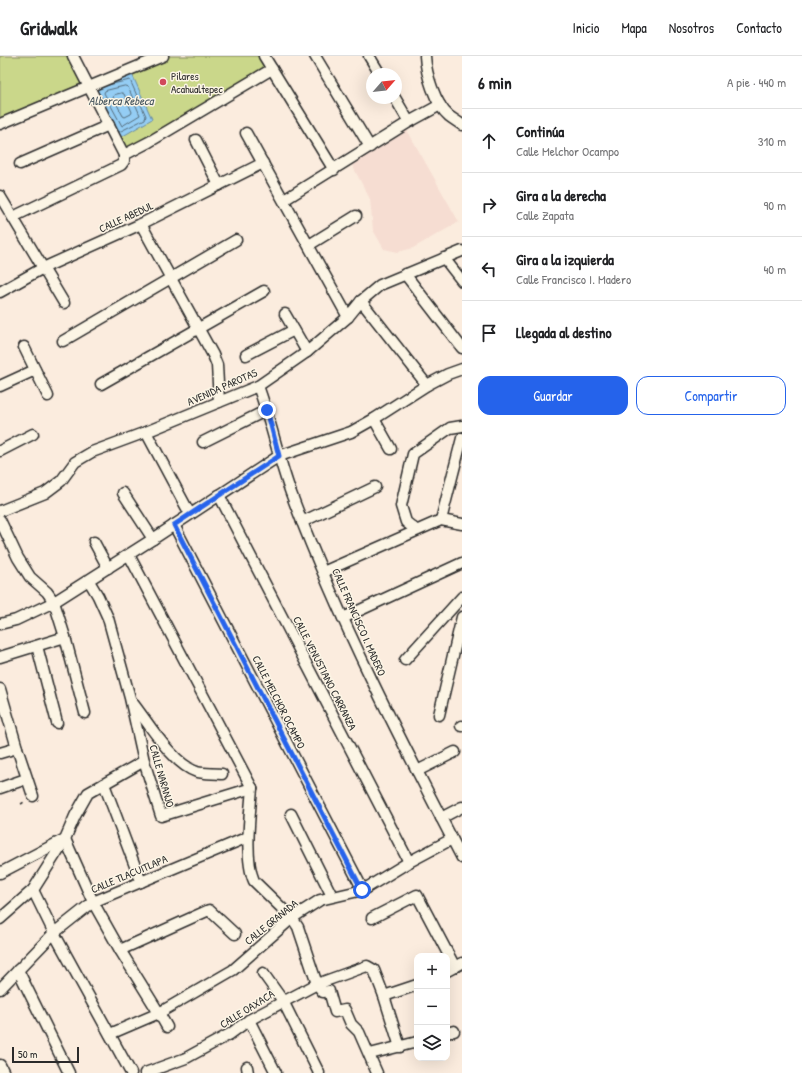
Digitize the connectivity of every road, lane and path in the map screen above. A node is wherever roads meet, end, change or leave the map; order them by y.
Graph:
1 (73, 56) edge
2 (163, 56) edge
3 (264, 56) edge
4 (315, 56) edge
5 (369, 56) edge
6 (425, 56) edge
7 (376, 68) edge
8 (272, 69) junction
9 (90, 86) junction
10 (398, 104) edge
11 (440, 105) junction
12 (409, 122) junction
13 (0, 124) edge
14 (109, 125) junction
15 (462, 125) edge
16 (246, 133) dead end
17 (196, 140) dead end
18 (370, 147) junction
19 (124, 155) junction
20 (263, 163) junction
21 (20, 164) dead end
22 (334, 170) junction
23 (219, 185) junction
24 (0, 196) edge
25 (284, 200) junction
26 (356, 216) dead end
27 (13, 217) junction
28 (141, 224) junction
29 (236, 240) dead end
30 (309, 245) junction
31 (462, 251) edge
32 (444, 258) junction
33 (43, 268) junction
34 (405, 274) junction
35 (171, 277) junction
36 (462, 281) edge
37 (264, 291) dead end
38 (0, 292) edge
39 (361, 301) junction
40 (64, 303) dead end
41 (285, 314) dead end
42 (348, 317) junction
43 (199, 328) junction
44 (294, 330) junction
45 (63, 342) dead end
46 (24, 347) dead end
47 (462, 348) edge
48 (307, 352) junction
49 (246, 355) dead end
50 (462, 369) edge
51 (35, 370) junction
52 (101, 384) dead end
53 (427, 385) junction
54 (0, 386) edge
55 (258, 386) junction
56 (48, 396) dead end
57 (219, 402) junction
58 (267, 410) junction
59 (374, 419) junction
60 (462, 426) edge
61 (146, 432) junction
62 (33, 434) dead end
63 (462, 438) edge
64 (203, 442) dead end
65 (391, 449) dead end
66 (0, 451) edge
67 (279, 456) junction
68 (375, 487) dead end
69 (123, 493) dead end
70 (219, 495) junction
71 (0, 511) edge
72 (190, 514) junction
73 (0, 520) edge
74 (441, 520) junction
75 (302, 522) junction
76 (462, 524) edge
77 (174, 525) junction
78 (416, 530) junction
79 (153, 539) junction
80 (94, 542) dead end
81 (129, 555) junction
82 (462, 563) edge
83 (108, 568) junction
84 (323, 572) junction
85 (89, 581) junction
86 (462, 597) edge
87 (54, 602) junction
88 (462, 617) edge
89 (343, 618) junction
90 (0, 624) edge
91 (65, 637) junction
92 (37, 646) junction
93 (0, 657) edge
94 (406, 660) dead end
95 (0, 688) edge
96 (130, 698) junction
97 (84, 713) dead end
98 (439, 715) dead end
99 (57, 722) dead end
100 (17, 748) junction
101 (455, 752) dead end
102 (0, 753) edge
103 (144, 761) junction
104 (417, 771) junction
105 (222, 774) dead end
106 (26, 779) junction
107 (104, 784) junction
108 (0, 788) edge
109 (252, 788) junction
110 (33, 796) dead end
111 (462, 807) edge
112 (290, 814) dead end
113 (441, 818) junction
114 (248, 837) junction
115 (65, 839) junction
116 (452, 839) junction
117 (462, 858) edge
118 (409, 862) junction
119 (0, 873) edge
120 (141, 882) junction
121 (33, 890) junction
122 (362, 890) junction
123 (332, 896) junction
124 (93, 902) junction
125 (292, 918) junction
126 (372, 918) dead end
127 (0, 919) edge
128 (54, 933) junction
129 (235, 934) dead end
130 (120, 950) junction
131 (455, 967) edge
132 (18, 970) junction
133 (263, 973) dead end
134 (317, 984) junction
135 (414, 986) edge
136 (0, 989) edge
137 (384, 996) junction
138 (283, 1001) junction
139 (159, 1013) junction
140 (249, 1020) junction
141 (167, 1028) dead end
142 (110, 1034) junction
143 (414, 1043) edge
144 (400, 1047) junction
145 (370, 1054) junction
146 (0, 1065) edge
147 (4, 1073) edge
148 (69, 1073) edge
149 (131, 1073) edge
150 (145, 1073) edge
151 (276, 1073) edge
152 (319, 1073) edge
153 (377, 1073) edge

1 - 9 street
2 - 9 street
3 - 8 street
4 - 18 street
5 - 7 street
6 - 11 street
8 - 19 street
8 - 22 street
9 - 13 street
9 - 14 street
10 - 12 street
11 - 12 street
11 - 15 street
12 - 18 street
14 - 19 street
14 - 21 street
16 - 20 street
17 - 23 street
18 - 22 street
19 - 27 street
20 - 23 street, CALLE ABEDUL
20 - 25 street
22 - 25 street
23 - 28 street, CALLE ABEDUL
24 - 27 street
25 - 30 street
26 - 30 street
27 - 33 street
28 - 33 street, CALLE ABEDUL
28 - 35 street
29 - 35 street
30 - 42 street
31 - 32 street, AVENIDA PAROTAS
32 - 34 street, AVENIDA PAROTAS
32 - 36 street
33 - 38 street, CALLE ABEDUL
33 - 40 street
34 - 39 street, AVENIDA PAROTAS
34 - 47 street
35 - 43 street
35 - 45 street
37 - 43 street
39 - 42 street, AVENIDA PAROTAS
39 - 53 street
41 - 44 street
42 - 48 street, AVENIDA PAROTAS
43 - 52 street
43 - 57 street
44 - 48 street
44 - 49 street
46 - 51 street
48 - 55 street, AVENIDA PAROTAS
50 - 53 street
51 - 54 street
51 - 56 street
53 - 59 street
55 - 57 street, AVENIDA PAROTAS
55 - 58 street, CALLE FRANCISCO I. MADERO
57 - 61 street, AVENIDA PAROTAS
58 - 64 street
58 - 67 street, CALLE FRANCISCO I. MADERO
59 - 65 street
59 - 67 street
60 - 78 street
61 - 71 street, AVENIDA PAROTAS
61 - 72 street
62 - 66 street
63 - 74 street
67 - 70 street
67 - 75 street, CALLE FRANCISCO I. MADERO
68 - 75 street
69 - 79 street
70 - 72 street
70 - 118 street, CALLE VENUSTIANO CARRANZA
72 - 77 street
73 - 87 street
74 - 76 street
74 - 78 street
75 - 84 street, CALLE FRANCISCO I. MADERO
77 - 79 street
77 - 122 street, CALLE MELCHOR OCAMPO
78 - 84 street
79 - 81 street
80 - 83 street
81 - 83 street
81 - 109 street
82 - 89 street
83 - 85 street
84 - 89 street, CALLE FRANCISCO I. MADERO
85 - 87 street
85 - 96 street, CALLE NARANJO
86 - 94 street
87 - 90 street
87 - 91 street
88 - 98 street
89 - 104 street, CALLE FRANCISCO I. MADERO
91 - 92 street
91 - 97 street
92 - 93 street
92 - 99 street
95 - 100 street
96 - 103 street, CALLE NARANJO
96 - 105 street
100 - 102 street
100 - 106 street
101 - 104 street
103 - 107 street
103 - 109 street, CALLE NARANJO
104 - 113 street, CALLE FRANCISCO I. MADERO
106 - 108 street
106 - 110 street
107 - 115 street
107 - 120 street
109 - 114 street
111 - 113 street
112 - 123 street
113 - 116 street, CALLE FRANCISCO I. MADERO
114 - 120 street, CALLE TLACUITLAPA
114 - 125 street
115 - 119 street
115 - 121 street
115 - 124 street
116 - 117 street, CALLE FRANCISCO I. MADERO
116 - 118 street, CALLE GRANADA
118 - 122 street, CALLE GRANADA
120 - 124 street, CALLE TLACUITLAPA
121 - 127 street
121 - 128 street
122 - 123 street, CALLE GRANADA
123 - 125 street, CALLE GRANADA
124 - 128 street, CALLE TLACUITLAPA
124 - 130 street
125 - 134 street
125 - 139 street, CALLE GRANADA
126 - 131 street
128 - 132 street, CALLE TLACUITLAPA
128 - 142 street
129 - 130 street
130 - 139 street
132 - 136 street, CALLE TLACUITLAPA
132 - 148 street
133 - 138 street
134 - 137 street, CALLE OAXACA
134 - 138 street, CALLE OAXACA
134 - 145 street
135 - 137 street
137 - 144 street
138 - 140 street, CALLE OAXACA
138 - 152 street
139 - 141 street
139 - 142 street, CALLE GRANADA
140 - 150 street, CALLE OAXACA
140 - 151 street
142 - 149 street
143 - 144 street
144 - 145 street
145 - 153 street
146 - 147 street

